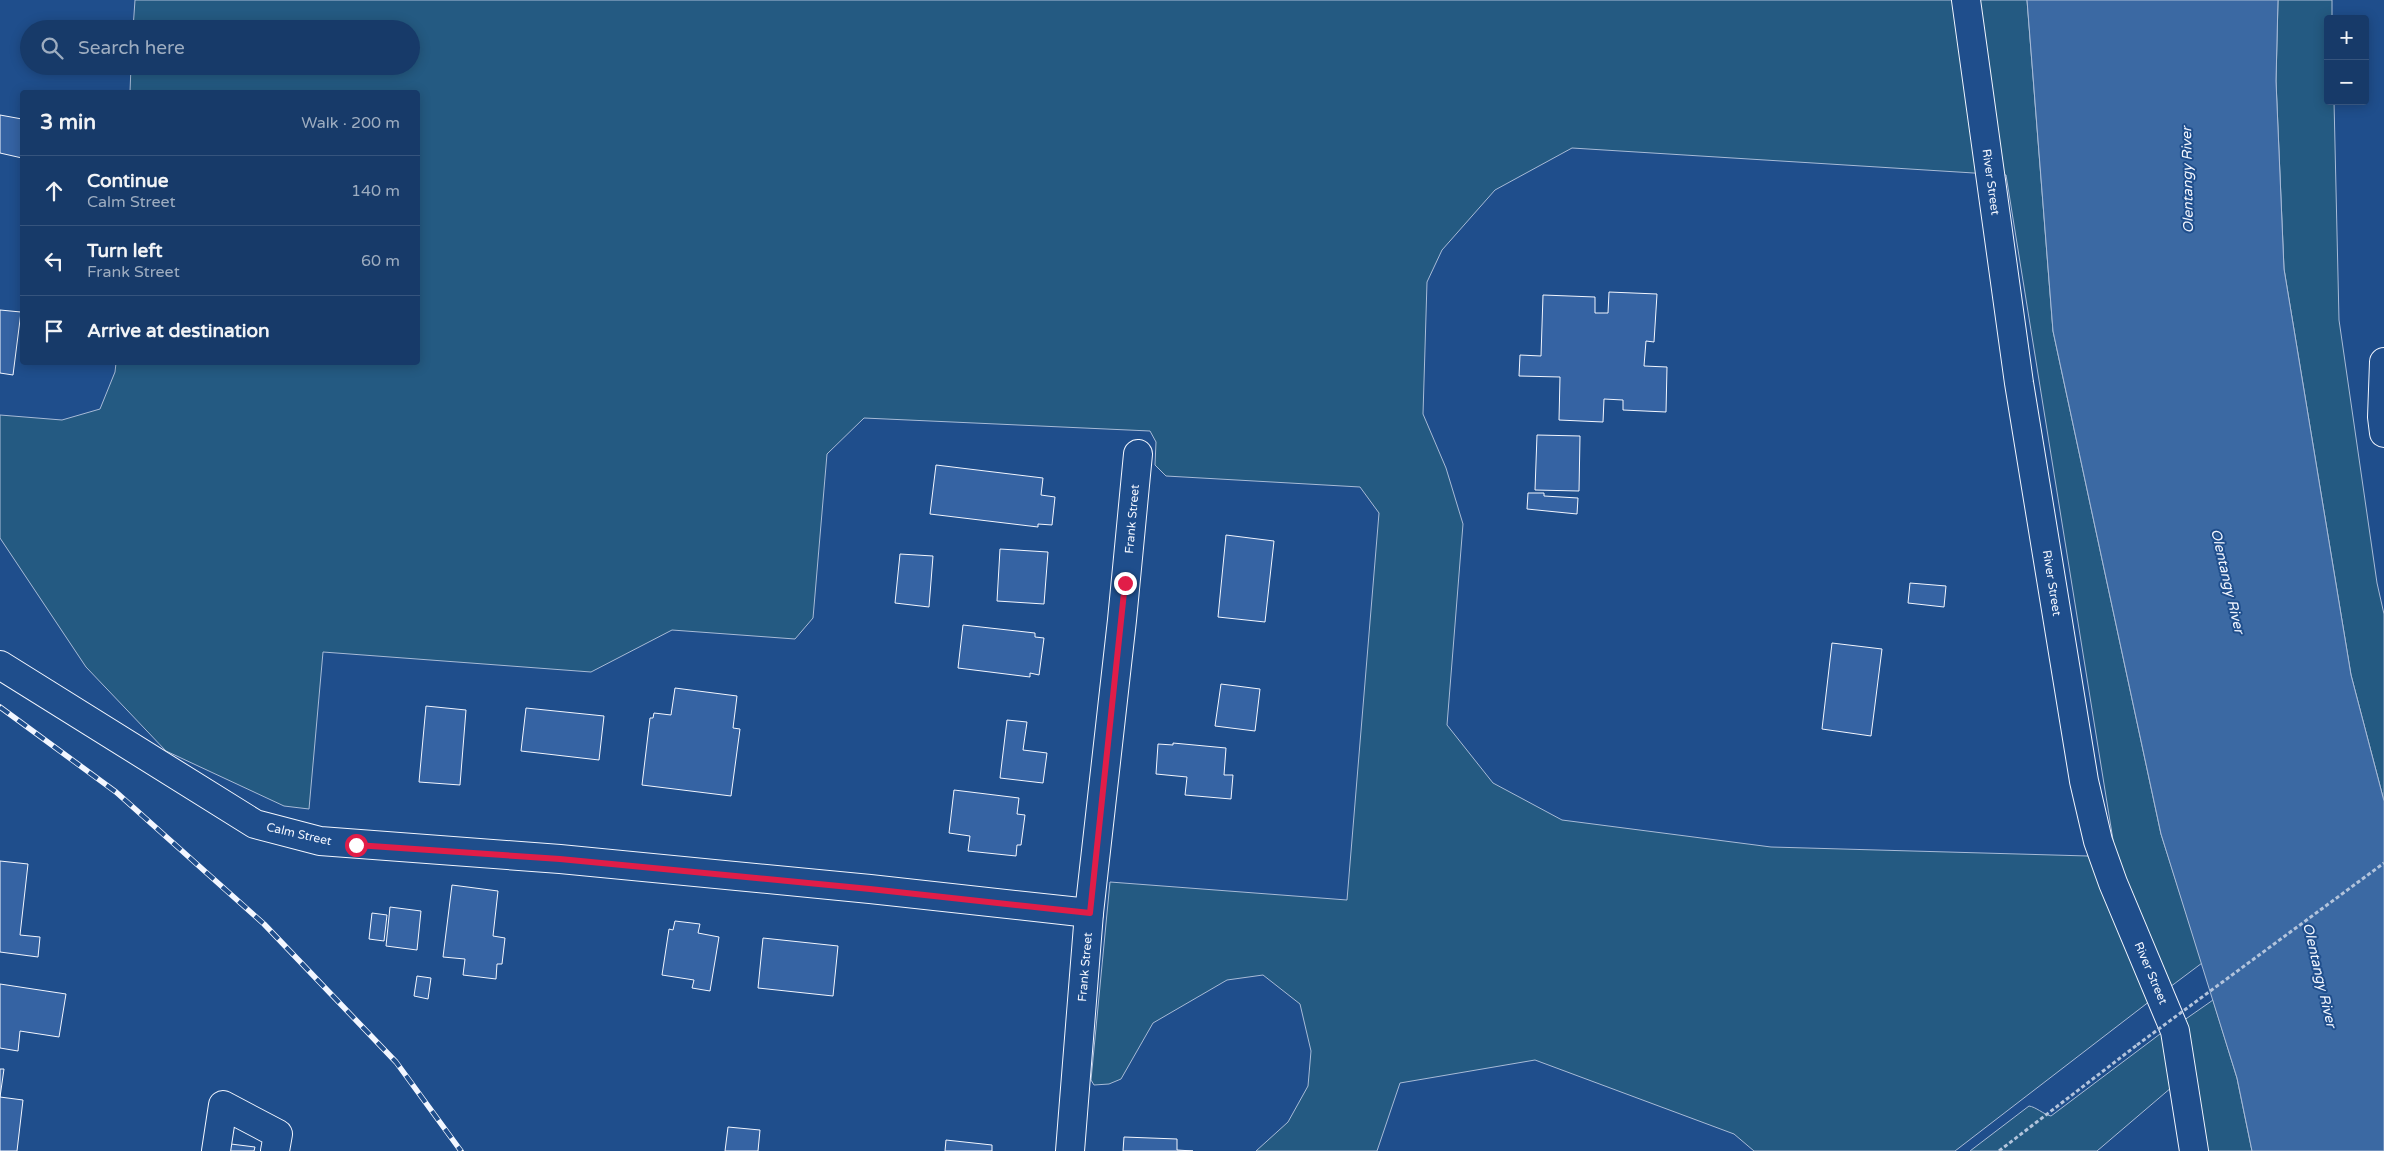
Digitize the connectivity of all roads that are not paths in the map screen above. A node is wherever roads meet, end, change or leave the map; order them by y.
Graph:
1 (1966, 0) edge
2 (2384, 362) edge
3 (2384, 433) edge
4 (1138, 454) dead end
5 (0, 665) edge
6 (1090, 913) junction
7 (216, 1151) edge
8 (275, 1151) edge
9 (1070, 1151) edge
10 (2194, 1151) edge

1 - 10 main road, River Street
2 - 3 main road
4 - 6 main road, Frank Street
5 - 6 main road, Calm Street
6 - 9 main road, Frank Street
7 - 8 main road

